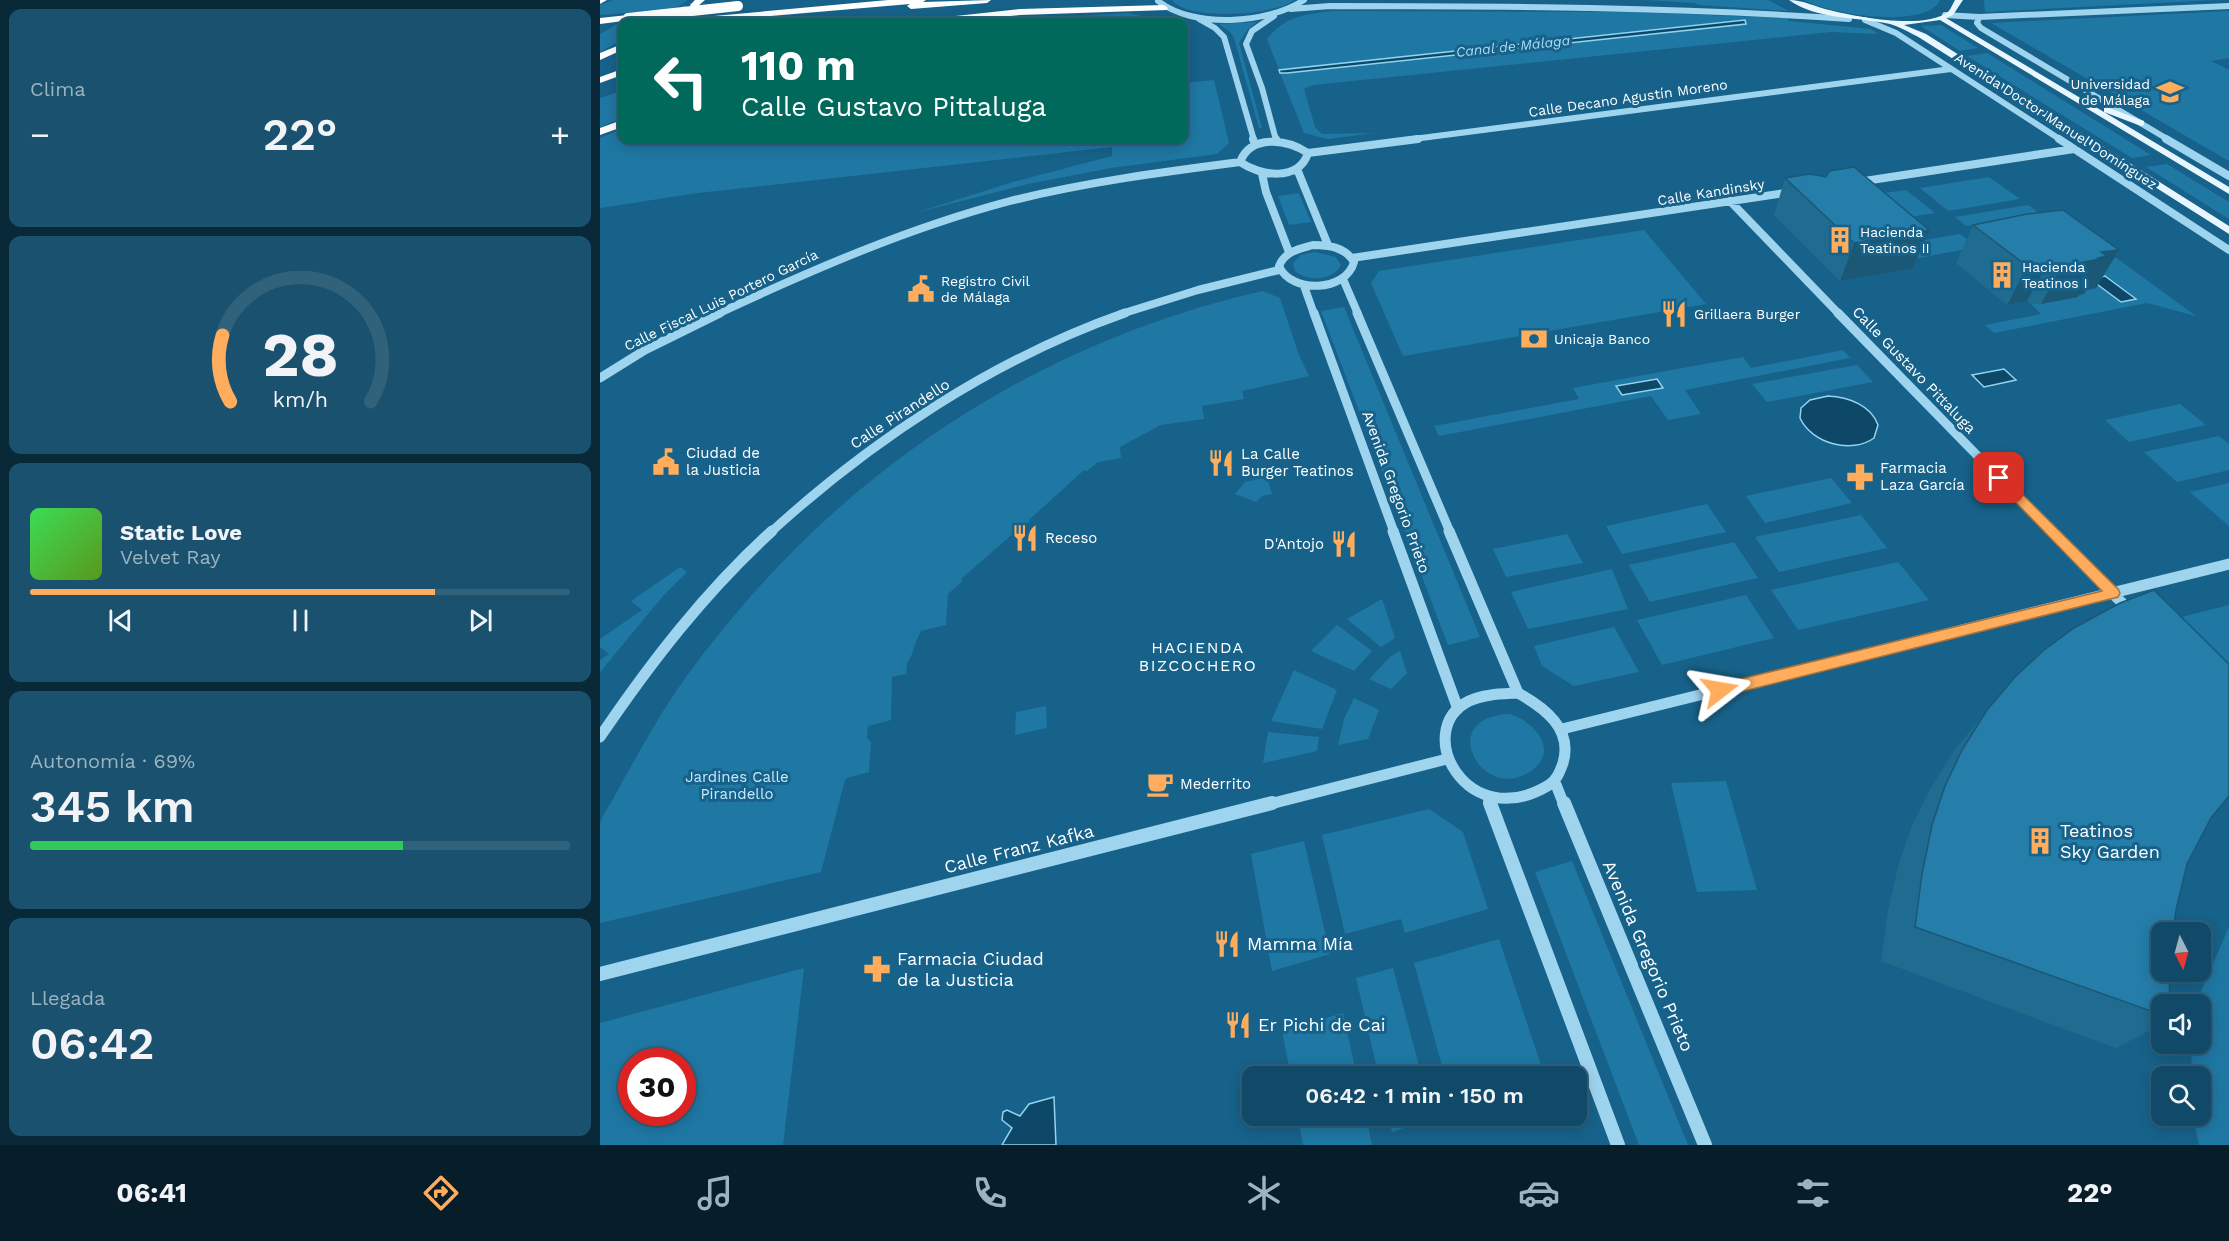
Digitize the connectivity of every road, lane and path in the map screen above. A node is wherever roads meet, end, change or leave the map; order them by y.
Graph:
1 (798, 0) edge
2 (922, 0) edge
3 (987, 0) edge
4 (1304, 0) edge
5 (1793, 0) edge
6 (1959, 0) edge
7 (1161, 4) edge
8 (2229, 6) edge
9 (1291, 9) junction
10 (1054, 12) junction
11 (1276, 14) junction
12 (1943, 16) junction
13 (1194, 17) junction
14 (1978, 17) junction
15 (627, 18) edge
16 (723, 18) edge
17 (827, 18) dead end
18 (965, 18) edge
19 (1002, 18) edge
20 (618, 19) edge
21 (1849, 19) junction
22 (1864, 20) junction
23 (600, 21) edge
24 (1891, 22) junction
25 (618, 29) edge
26 (603, 31) edge
27 (618, 49) edge
28 (600, 57) edge
29 (1951, 69) junction
30 (618, 73) edge
31 (600, 80) edge
32 (618, 85) edge
33 (2060, 90) junction
34 (600, 91) edge
35 (2141, 123) junction
36 (618, 125) edge
37 (600, 132) edge
38 (1277, 142) junction
39 (1255, 145) junction
40 (2074, 149) junction
41 (1308, 153) junction
42 (1240, 162) junction
43 (1297, 169) junction
44 (1262, 174) junction
45 (2229, 176) edge
46 (1845, 184) edge
47 (1798, 191) edge
48 (2229, 191) edge
49 (1730, 201) junction
50 (2229, 231) edge
51 (1328, 245) junction
52 (2229, 250) edge
53 (1289, 252) junction
54 (1352, 258) junction
55 (1279, 270) junction
56 (1344, 279) junction
57 (1304, 286) junction
58 (600, 378) edge
59 (2229, 564) edge
60 (2113, 593) junction
61 (2138, 619) edge
62 (1518, 693) junction
63 (1458, 709) junction
64 (1562, 729) junction
65 (600, 737) edge
66 (1447, 759) junction
67 (1554, 782) junction
68 (1488, 797) junction
69 (600, 974) edge
70 (1618, 1145) edge
71 (1705, 1145) edge

1 - 15 highway, bridge
2 - 16 highway
3 - 17 highway
4 - 9 street
5 - 21 main road
6 - 12 main road
7 - 10 highway
7 - 13 street
8 - 14 street
9 - 11 street
9 - 21 street
10 - 18 highway
10 - 19 highway
11 - 13 street
11 - 38 street
12 - 14 street
12 - 24 main road
12 - 33 main road, Avenida Doctor Manuel Domínguez
13 - 39 street
14 - 35 street
20 - 23 highway, bridge
21 - 22 main road
22 - 24 main road
22 - 29 street, Avenida Doctor Manuel Domínguez
24 - 50 main road, Avenida Doctor Manuel Domínguez
25 - 26 highway
27 - 28 highway
29 - 40 street, Avenida Doctor Manuel Domínguez
29 - 41 street, Calle Decano Agustín Moreno
30 - 31 highway
32 - 34 highway
33 - 35 main road
33 - 48 main road, Avenida Doctor Manuel Domínguez
35 - 45 street
36 - 37 highway
38 - 39 street
38 - 41 street
39 - 42 street
40 - 46 street
40 - 52 street, Avenida Doctor Manuel Domínguez
41 - 43 street
42 - 44 street
42 - 58 street, Calle Fiscal Luis Portero García
43 - 44 street
43 - 51 street
44 - 53 street
47 - 49 street, Calle Kandinsky
49 - 54 street, Calle Kandinsky
49 - 60 street, Calle Gustavo Pittaluga
51 - 53 street
51 - 54 street
53 - 55 street
54 - 56 street
55 - 57 street
55 - 65 street, Calle Pirandello
56 - 57 street
56 - 62 street, Avenida Gregorio Prieto
57 - 63 street, Avenida Gregorio Prieto
59 - 60 street
60 - 61 street, Calle Gustavo Pittaluga
60 - 64 street
62 - 63 street
62 - 64 street
63 - 66 street
64 - 67 street
66 - 68 street
66 - 69 street, Calle Franz Kafka
67 - 68 street
67 - 71 street, Avenida Gregorio Prieto
68 - 70 street

